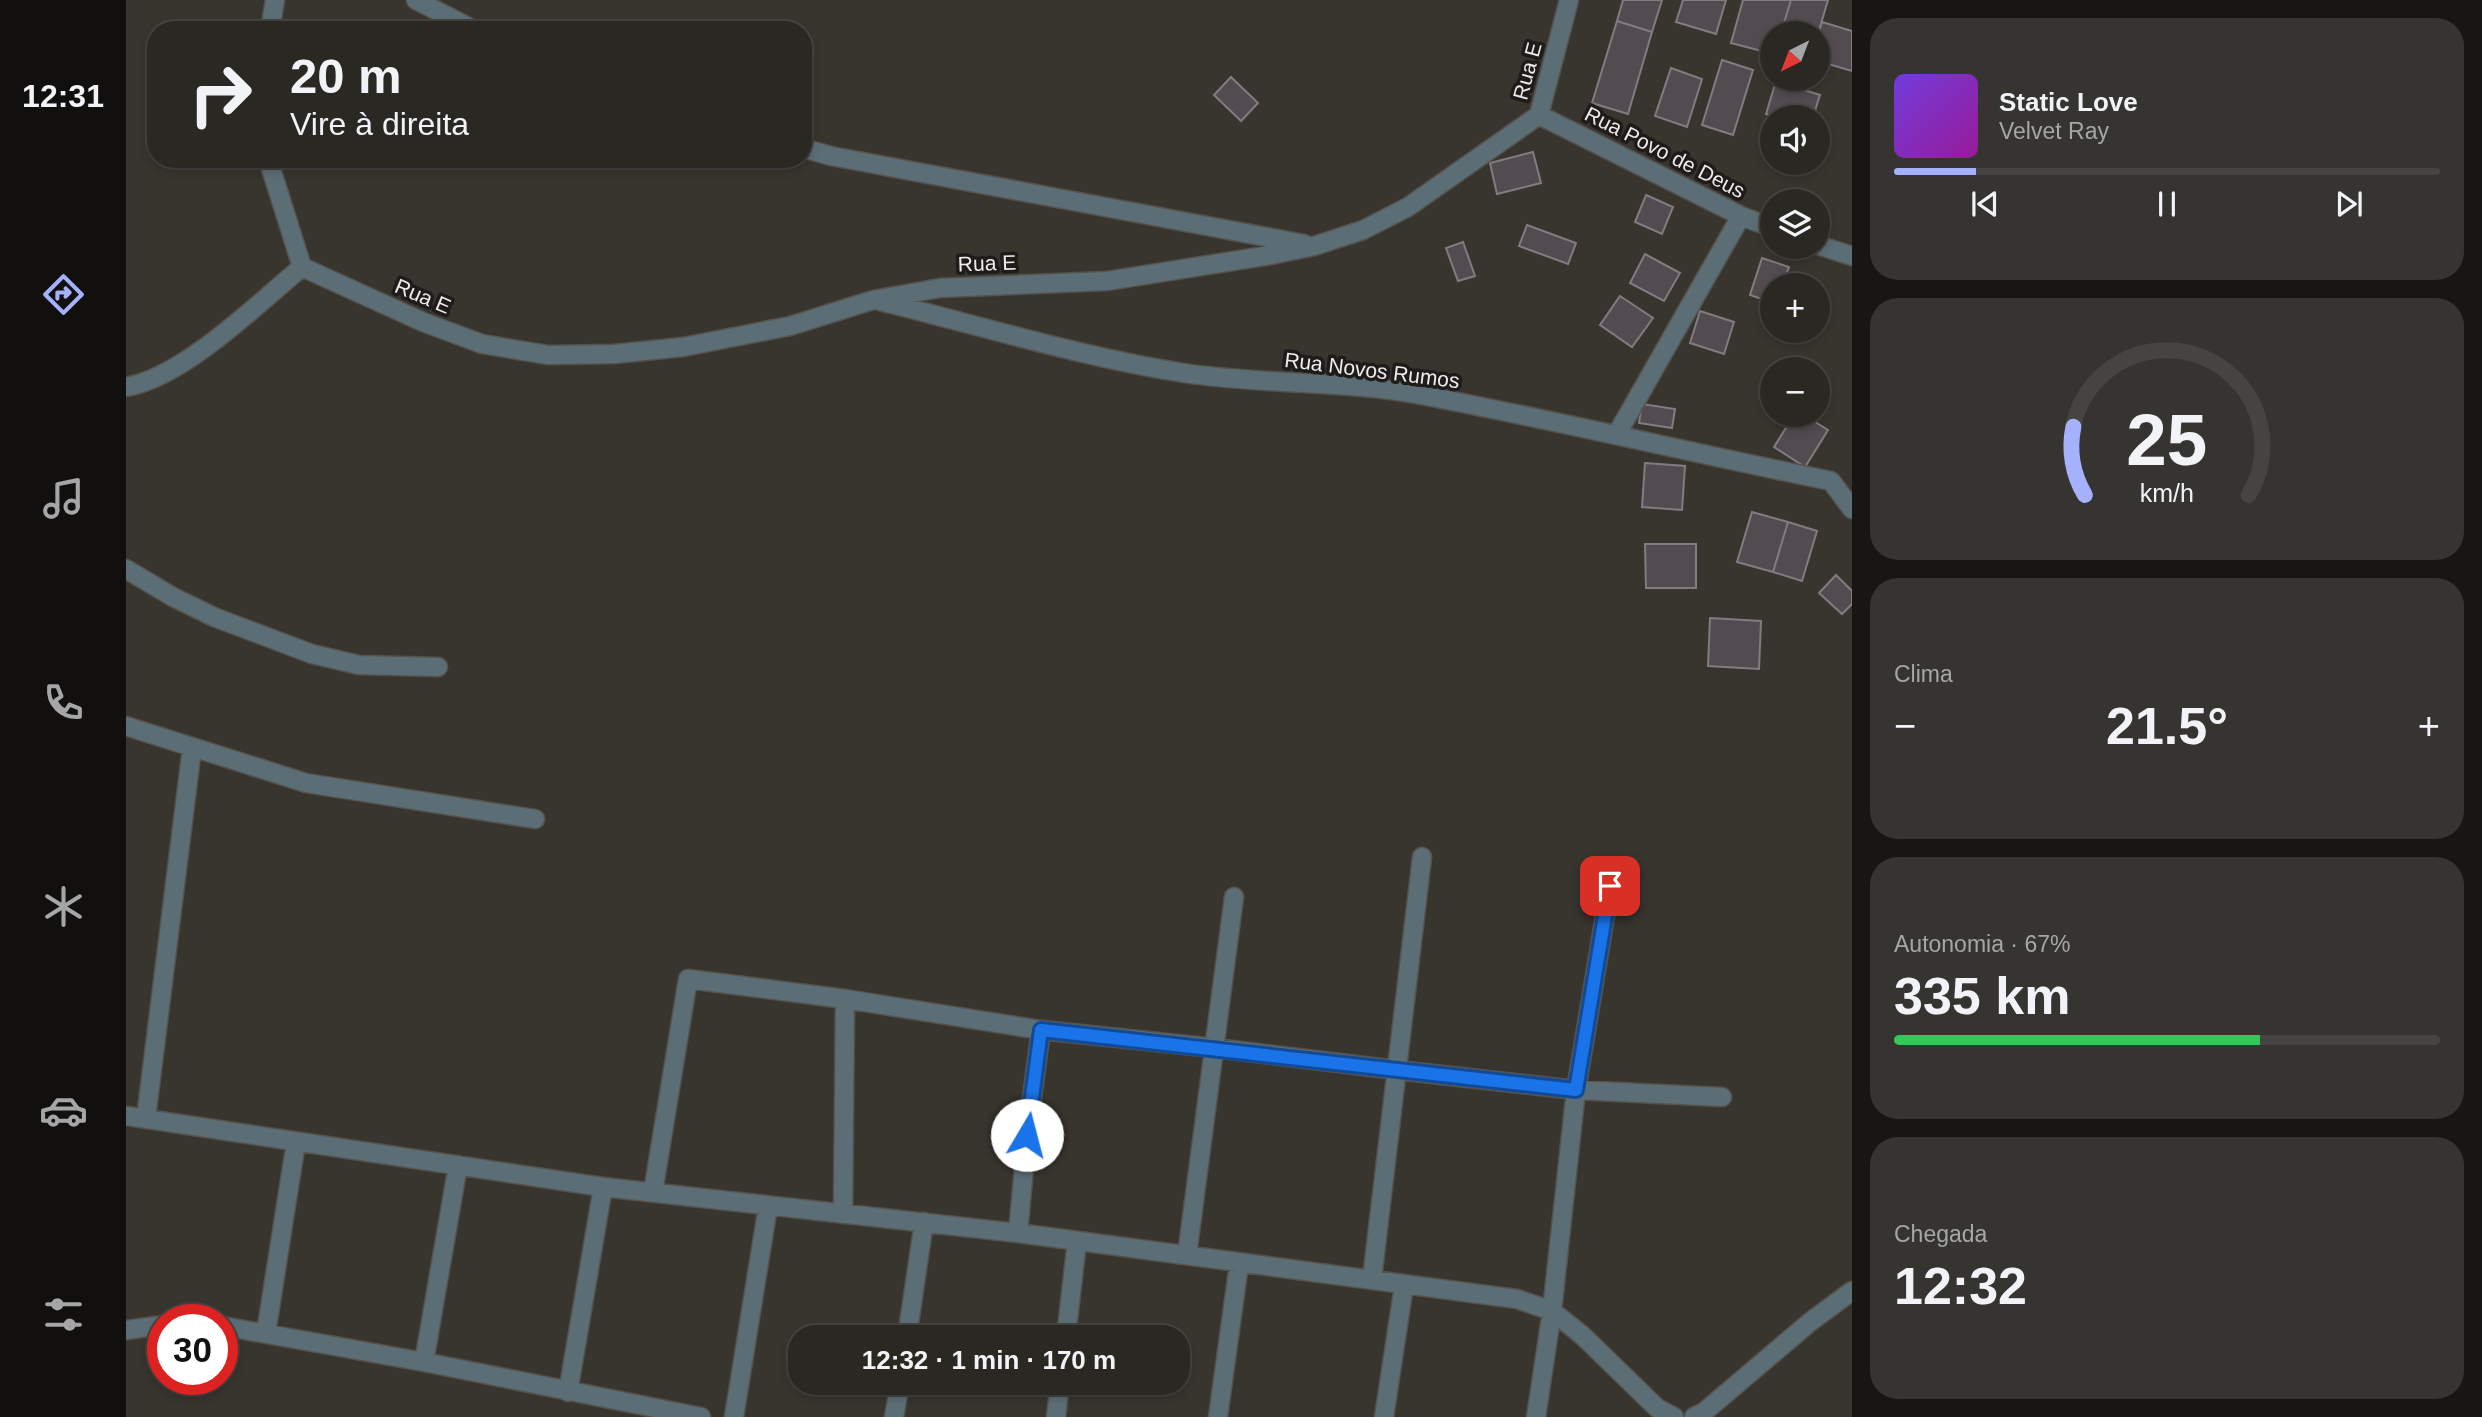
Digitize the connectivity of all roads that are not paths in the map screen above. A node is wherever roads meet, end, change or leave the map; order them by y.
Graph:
1 (275, 0) edge
2 (416, 0) edge
3 (1569, 0) edge
4 (272, 21) edge
5 (457, 21) edge
6 (1539, 115) junction
7 (812, 150) edge
8 (271, 168) edge
9 (1741, 216) junction
10 (1760, 223) edge
11 (1314, 246) junction
12 (1830, 249) edge
13 (1852, 256) edge
14 (302, 267) junction
15 (873, 300) junction
16 (126, 387) edge
17 (1617, 434) junction
18 (1852, 509) edge
19 (126, 569) edge
20 (438, 667) dead end
21 (126, 726) edge
22 (192, 748) junction
23 (535, 819) dead end
24 (1422, 856) dead end
25 (1610, 886) dead end
26 (1234, 897) dead end
27 (845, 999) junction
28 (1041, 1030) junction
29 (1215, 1048) junction
30 (1397, 1070) junction
31 (1576, 1090) junction
32 (1722, 1097) dead end
33 (126, 1116) edge
34 (146, 1118) junction
35 (296, 1142) junction
36 (457, 1165) junction
37 (603, 1187) junction
38 (653, 1192) junction
39 (768, 1206) junction
40 (843, 1214) junction
41 (924, 1222) junction
42 (1018, 1233) junction
43 (1077, 1241) junction
44 (1187, 1255) junction
45 (1239, 1264) junction
46 (1372, 1279) junction
47 (1404, 1285) junction
48 (1852, 1291) edge
49 (1552, 1311) junction
50 (909, 1325) edge
51 (1067, 1325) edge
52 (147, 1327) edge
53 (238, 1329) edge
54 (126, 1330) edge
55 (266, 1333) junction
56 (425, 1362) junction
57 (568, 1392) junction
58 (898, 1395) edge
59 (1059, 1395) edge
60 (701, 1417) edge
61 (734, 1417) edge
62 (894, 1417) edge
63 (1056, 1417) edge
64 (1218, 1417) edge
65 (1384, 1417) edge
66 (1536, 1417) edge
67 (1674, 1417) edge
68 (1694, 1417) edge

1 - 4 street
2 - 5 street
3 - 6 street, Rua E
6 - 9 street, Rua Povo de Deus
6 - 11 street, Rua E
7 - 11 street
8 - 14 street
9 - 10 street, Rua Povo de Deus
9 - 17 street
11 - 15 street, Rua E
12 - 13 street
14 - 15 street, Rua E
14 - 16 street
15 - 17 street, Rua Novos Rumos
17 - 18 street, Rua Novos Rumos
19 - 20 street
21 - 22 street
22 - 23 street
22 - 34 street
24 - 30 street
25 - 31 street
26 - 29 street
27 - 28 street
27 - 38 street
27 - 40 street
28 - 29 street
28 - 42 street
29 - 30 street
29 - 44 street
30 - 31 street
30 - 46 street
31 - 32 street
31 - 49 street
33 - 34 street
34 - 35 street
35 - 36 street
35 - 55 street
36 - 37 street
36 - 56 street
37 - 38 street
37 - 57 street
38 - 39 street
39 - 40 street
39 - 61 street
40 - 41 street
41 - 42 street
41 - 50 street
42 - 43 street
43 - 44 street
43 - 51 street
44 - 45 street
45 - 46 street
45 - 64 street
46 - 47 street
47 - 49 street
47 - 65 street
48 - 68 street
49 - 66 street
49 - 67 street
52 - 54 street
53 - 55 street
55 - 56 street
56 - 57 street
57 - 60 street
58 - 62 street
59 - 63 street

